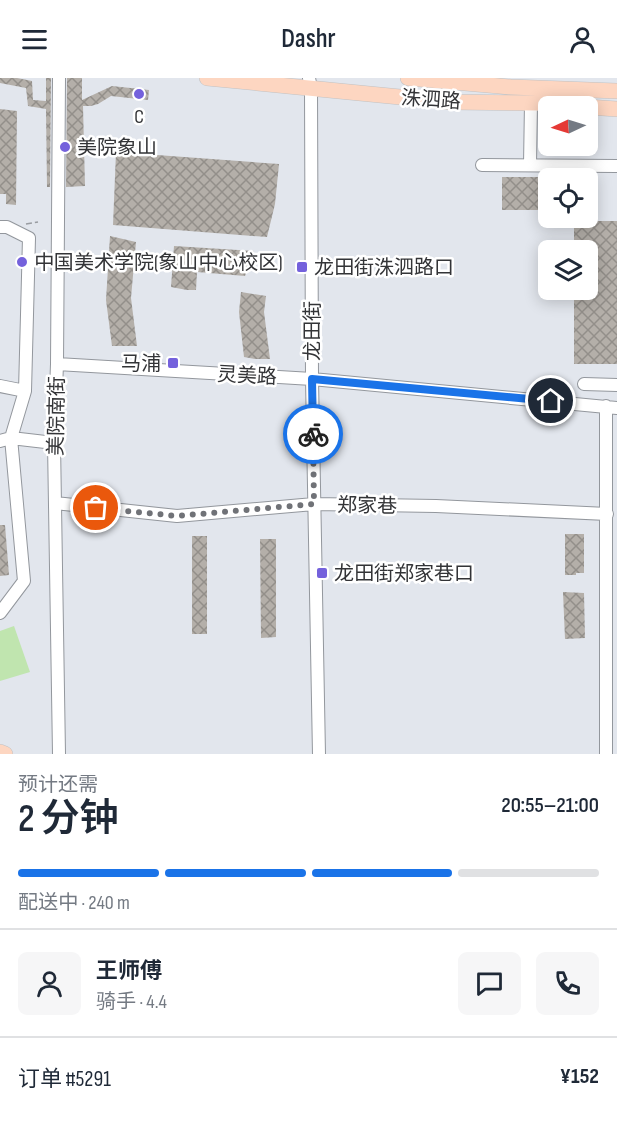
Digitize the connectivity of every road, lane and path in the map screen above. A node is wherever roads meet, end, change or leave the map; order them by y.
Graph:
1 (59, 78) edge
2 (207, 78) edge
3 (408, 78) edge
4 (310, 83) edge
5 (525, 83) edge
6 (617, 91) edge
7 (531, 103) junction
8 (538, 103) edge
9 (598, 108) edge
10 (617, 109) edge
11 (482, 165) dead end
12 (530, 165) junction
13 (617, 166) edge
14 (0, 227) edge
15 (57, 364) junction
16 (312, 379) junction
17 (584, 384) dead end
18 (0, 386) edge
19 (617, 386) edge
20 (26, 391) junction
21 (611, 407) edge
22 (6, 440) edge
23 (54, 443) junction
24 (55, 503) junction
25 (314, 504) junction
26 (607, 514) junction
27 (0, 613) edge
28 (612, 724) edge
29 (0, 752) edge
30 (5, 754) edge
31 (58, 754) edge
32 (319, 754) edge
33 (606, 754) edge

1 - 15 street, 美院南街
2 - 4 main road, 洙泗路
3 - 5 main road, 洙泗路
4 - 7 main road, 洙泗路
4 - 16 street, 龙田街
5 - 6 main road, 洙泗路
7 - 8 main road, 洙泗路
7 - 12 street
9 - 10 main road
11 - 12 street
12 - 13 street
14 - 20 street
15 - 16 street, 灵美路
15 - 23 street, 美院南街
16 - 21 street, 灵美路
16 - 25 street, 龙田街
17 - 19 street
18 - 20 street
20 - 22 street
21 - 26 street
22 - 23 street
22 - 27 street
23 - 24 street, 美院南街
24 - 25 street, 郑家巷
24 - 31 street, 美院南街
25 - 26 street, 郑家巷
25 - 32 street, 龙田街
26 - 28 street
28 - 33 street
29 - 30 main road

